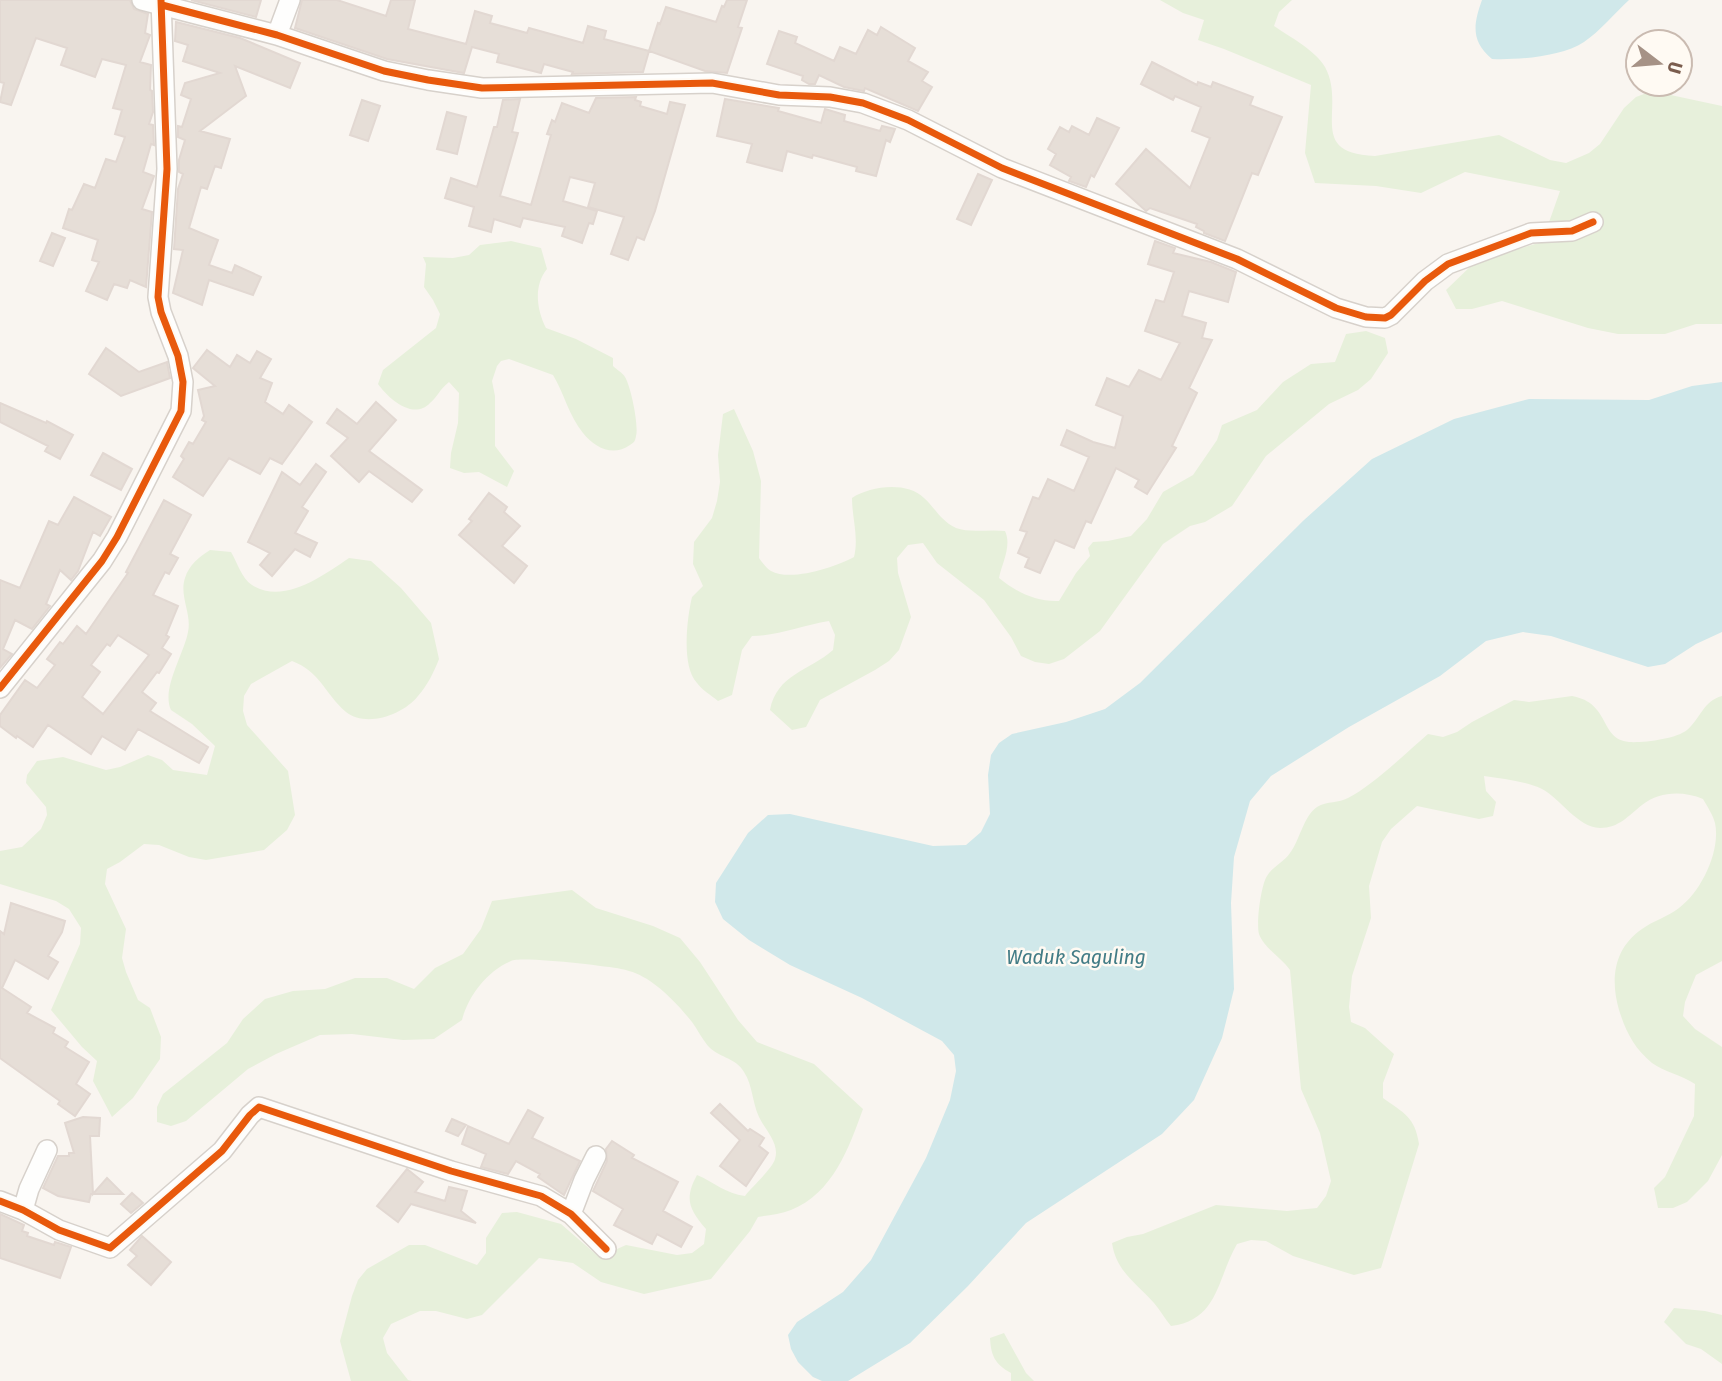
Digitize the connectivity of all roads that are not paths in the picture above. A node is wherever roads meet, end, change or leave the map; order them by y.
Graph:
1 (142, 0) edge
2 (290, 0) edge
3 (162, 3) edge
4 (277, 35) junction
5 (1593, 222) dead end
6 (0, 688) edge
7 (47, 1150) dead end
8 (596, 1156) dead end
9 (0, 1202) edge
10 (23, 1210) junction
11 (571, 1214) junction
12 (606, 1249) dead end

1 - 3 street
2 - 4 street
3 - 4 street
3 - 6 street
4 - 5 street
7 - 10 street
8 - 11 street
9 - 10 street
10 - 11 street
11 - 12 street

